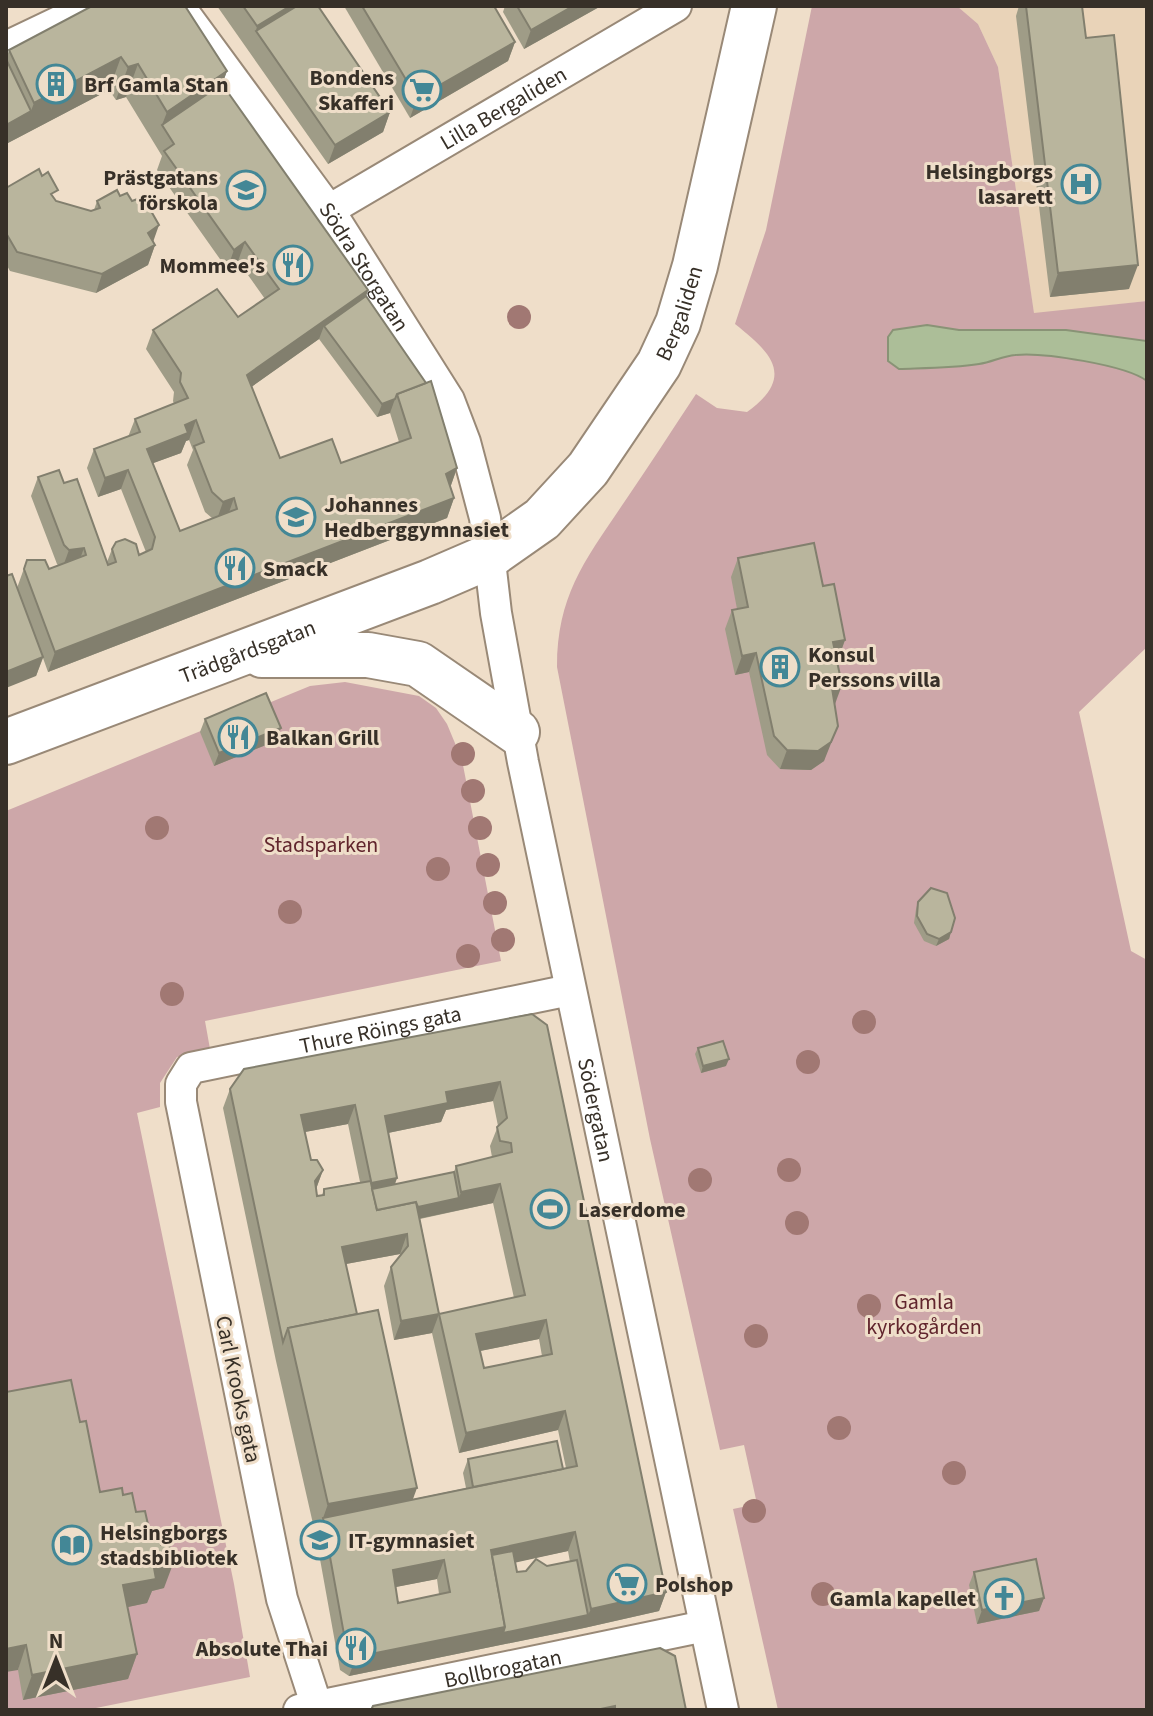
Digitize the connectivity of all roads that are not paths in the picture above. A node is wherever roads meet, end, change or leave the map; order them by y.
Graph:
1 (92, 6) edge
2 (179, 6) edge
3 (676, 6) edge
4 (754, 6) edge
5 (6, 47) edge
6 (329, 210) junction
7 (488, 557) junction
8 (232, 656) junction
9 (517, 732) junction
10 (6, 742) edge
11 (570, 990) junction
12 (191, 1068) joint
13 (705, 1626) junction
14 (311, 1709) edge
15 (723, 1710) edge

1 - 5 street
2 - 6 street, Södra Storgatan
3 - 6 street, Lilla Bergaliden
4 - 7 street, Bergaliden
6 - 7 street, Södra Storgatan
7 - 8 street, Trädgårdsgatan
7 - 9 street, Södergatan
8 - 9 street
8 - 10 street, Trädgårdsgatan
9 - 11 street, Södergatan
11 - 12 street, Thure Röings gata
11 - 13 street, Södergatan
12 - 14 street, Carl Krooks gata
13 - 14 street, Bollbrogatan
13 - 15 street, Södergatan

